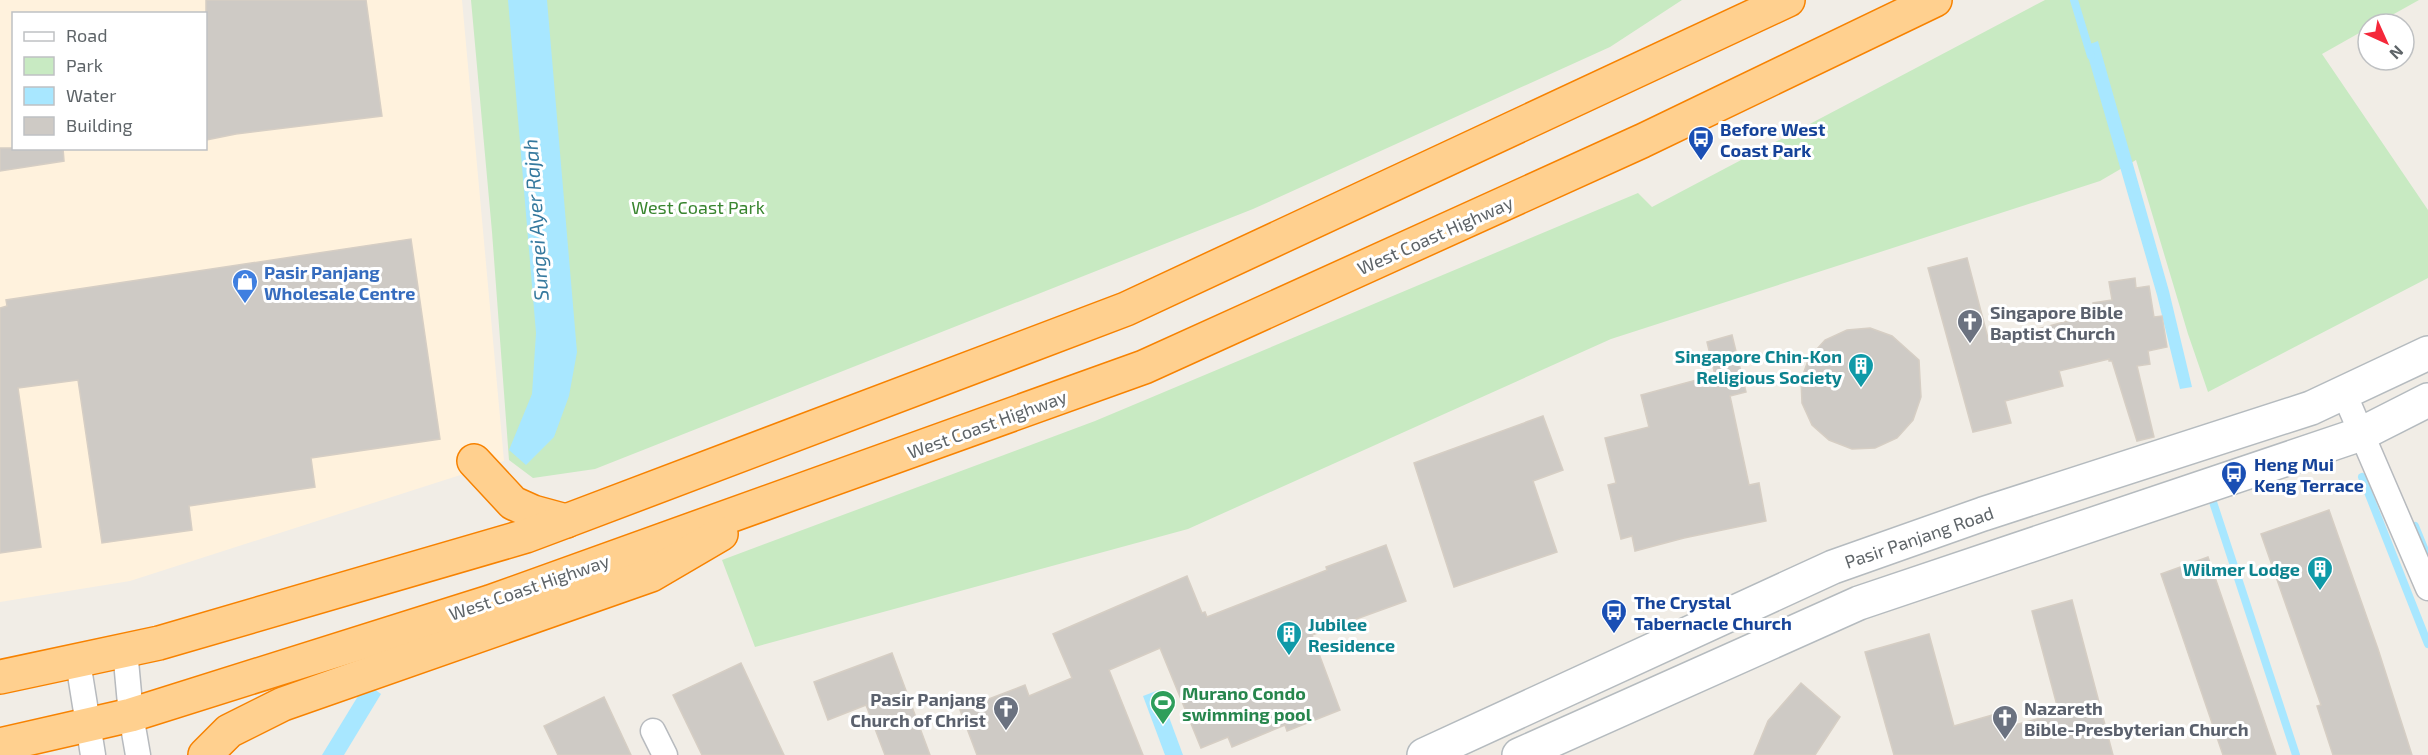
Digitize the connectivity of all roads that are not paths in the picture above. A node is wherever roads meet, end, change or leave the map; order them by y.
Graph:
1 (1788, 0) edge
2 (1935, 0) edge
3 (2428, 353) edge
4 (2344, 393) junction
5 (2428, 400) edge
6 (2361, 434) junction
7 (474, 461) dead end
8 (773, 501) junction
9 (566, 521) junction
10 (2428, 588) edge
11 (126, 650) junction
12 (78, 662) junction
13 (0, 677) edge
14 (131, 715) junction
15 (653, 731) dead end
16 (91, 741) edge
17 (0, 745) edge
18 (138, 755) edge
19 (205, 755) edge
20 (665, 755) edge
21 (1424, 755) edge
22 (1519, 755) edge

1 - 9 highway
2 - 8 highway, West Coast Highway
3 - 4 main road, Pasir Panjang Road
4 - 6 street
4 - 21 main road, Pasir Panjang Road
5 - 6 main road
6 - 10 street
6 - 22 main road
7 - 9 highway
8 - 14 highway, West Coast Highway
8 - 19 highway
9 - 11 highway
11 - 12 highway
11 - 14 street
12 - 13 highway
12 - 16 street
14 - 16 highway, West Coast Highway
14 - 18 street
15 - 20 street
16 - 17 highway, West Coast Highway

